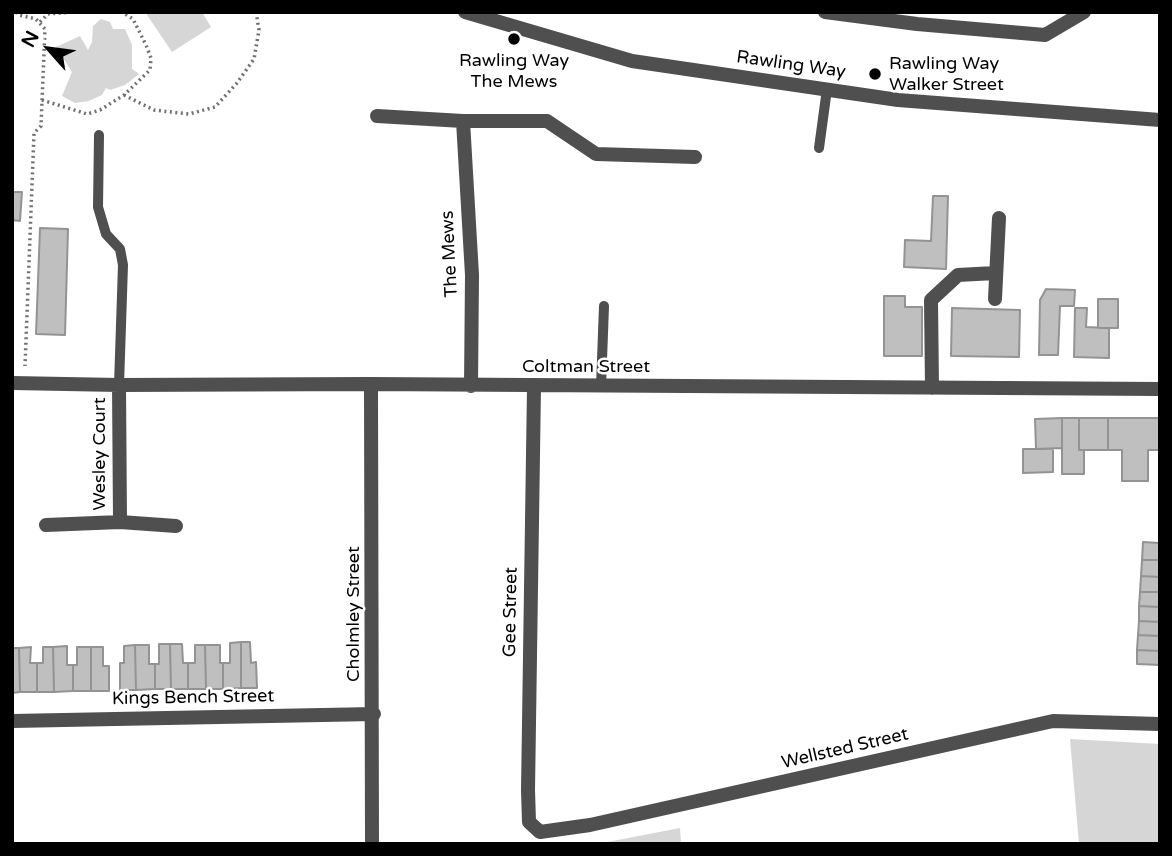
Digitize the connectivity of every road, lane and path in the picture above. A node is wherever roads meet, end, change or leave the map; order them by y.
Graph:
1 (16, 12) edge
2 (73, 12) edge
3 (122, 12) edge
4 (256, 12) edge
5 (465, 12) edge
6 (825, 12) edge
7 (1084, 12) edge
8 (917, 18) edge
9 (39, 23) junction
10 (827, 89) junction
11 (124, 94) junction
12 (43, 100) junction
13 (377, 116) dead end
14 (1160, 120) edge
15 (463, 121) junction
16 (99, 135) dead end
17 (819, 148) dead end
18 (695, 157) dead end
19 (999, 218) dead end
20 (995, 273) junction
21 (995, 299) dead end
22 (604, 306) dead end
23 (18, 382) edge
24 (372, 384) junction
25 (119, 385) junction
26 (471, 386) junction
27 (534, 387) junction
28 (601, 387) junction
29 (932, 388) junction
30 (1160, 389) edge
31 (120, 522) junction
32 (46, 525) dead end
33 (176, 526) dead end
34 (373, 714) junction
35 (12, 721) edge
36 (1160, 724) edge
37 (540, 832) joint
38 (372, 844) edge

1 - 9 path
2 - 9 path
3 - 11 path
4 - 11 path
5 - 10 street, Rawling Way
6 - 8 street
7 - 8 street
9 - 12 path
10 - 14 street, Rawling Way
10 - 17 lane
11 - 12 path
12 - 23 path
13 - 15 street
15 - 18 street
15 - 26 street, The Mews
16 - 25 lane
19 - 20 street
20 - 21 street
20 - 29 street
22 - 28 lane
23 - 25 street, Coltman Street
24 - 25 street, Coltman Street
24 - 26 street, Coltman Street
24 - 34 street, Cholmley Street
25 - 31 street, Wesley Court
26 - 27 street, Coltman Street
27 - 28 street, Coltman Street
27 - 37 street, Gee Street
28 - 29 street, Coltman Street
29 - 30 street, Coltman Street
31 - 32 street, Wesley Court
31 - 33 street, Wesley Court
34 - 35 street, Kings Bench Street
34 - 38 street, Cholmley Street
36 - 37 street, Wellsted Street

